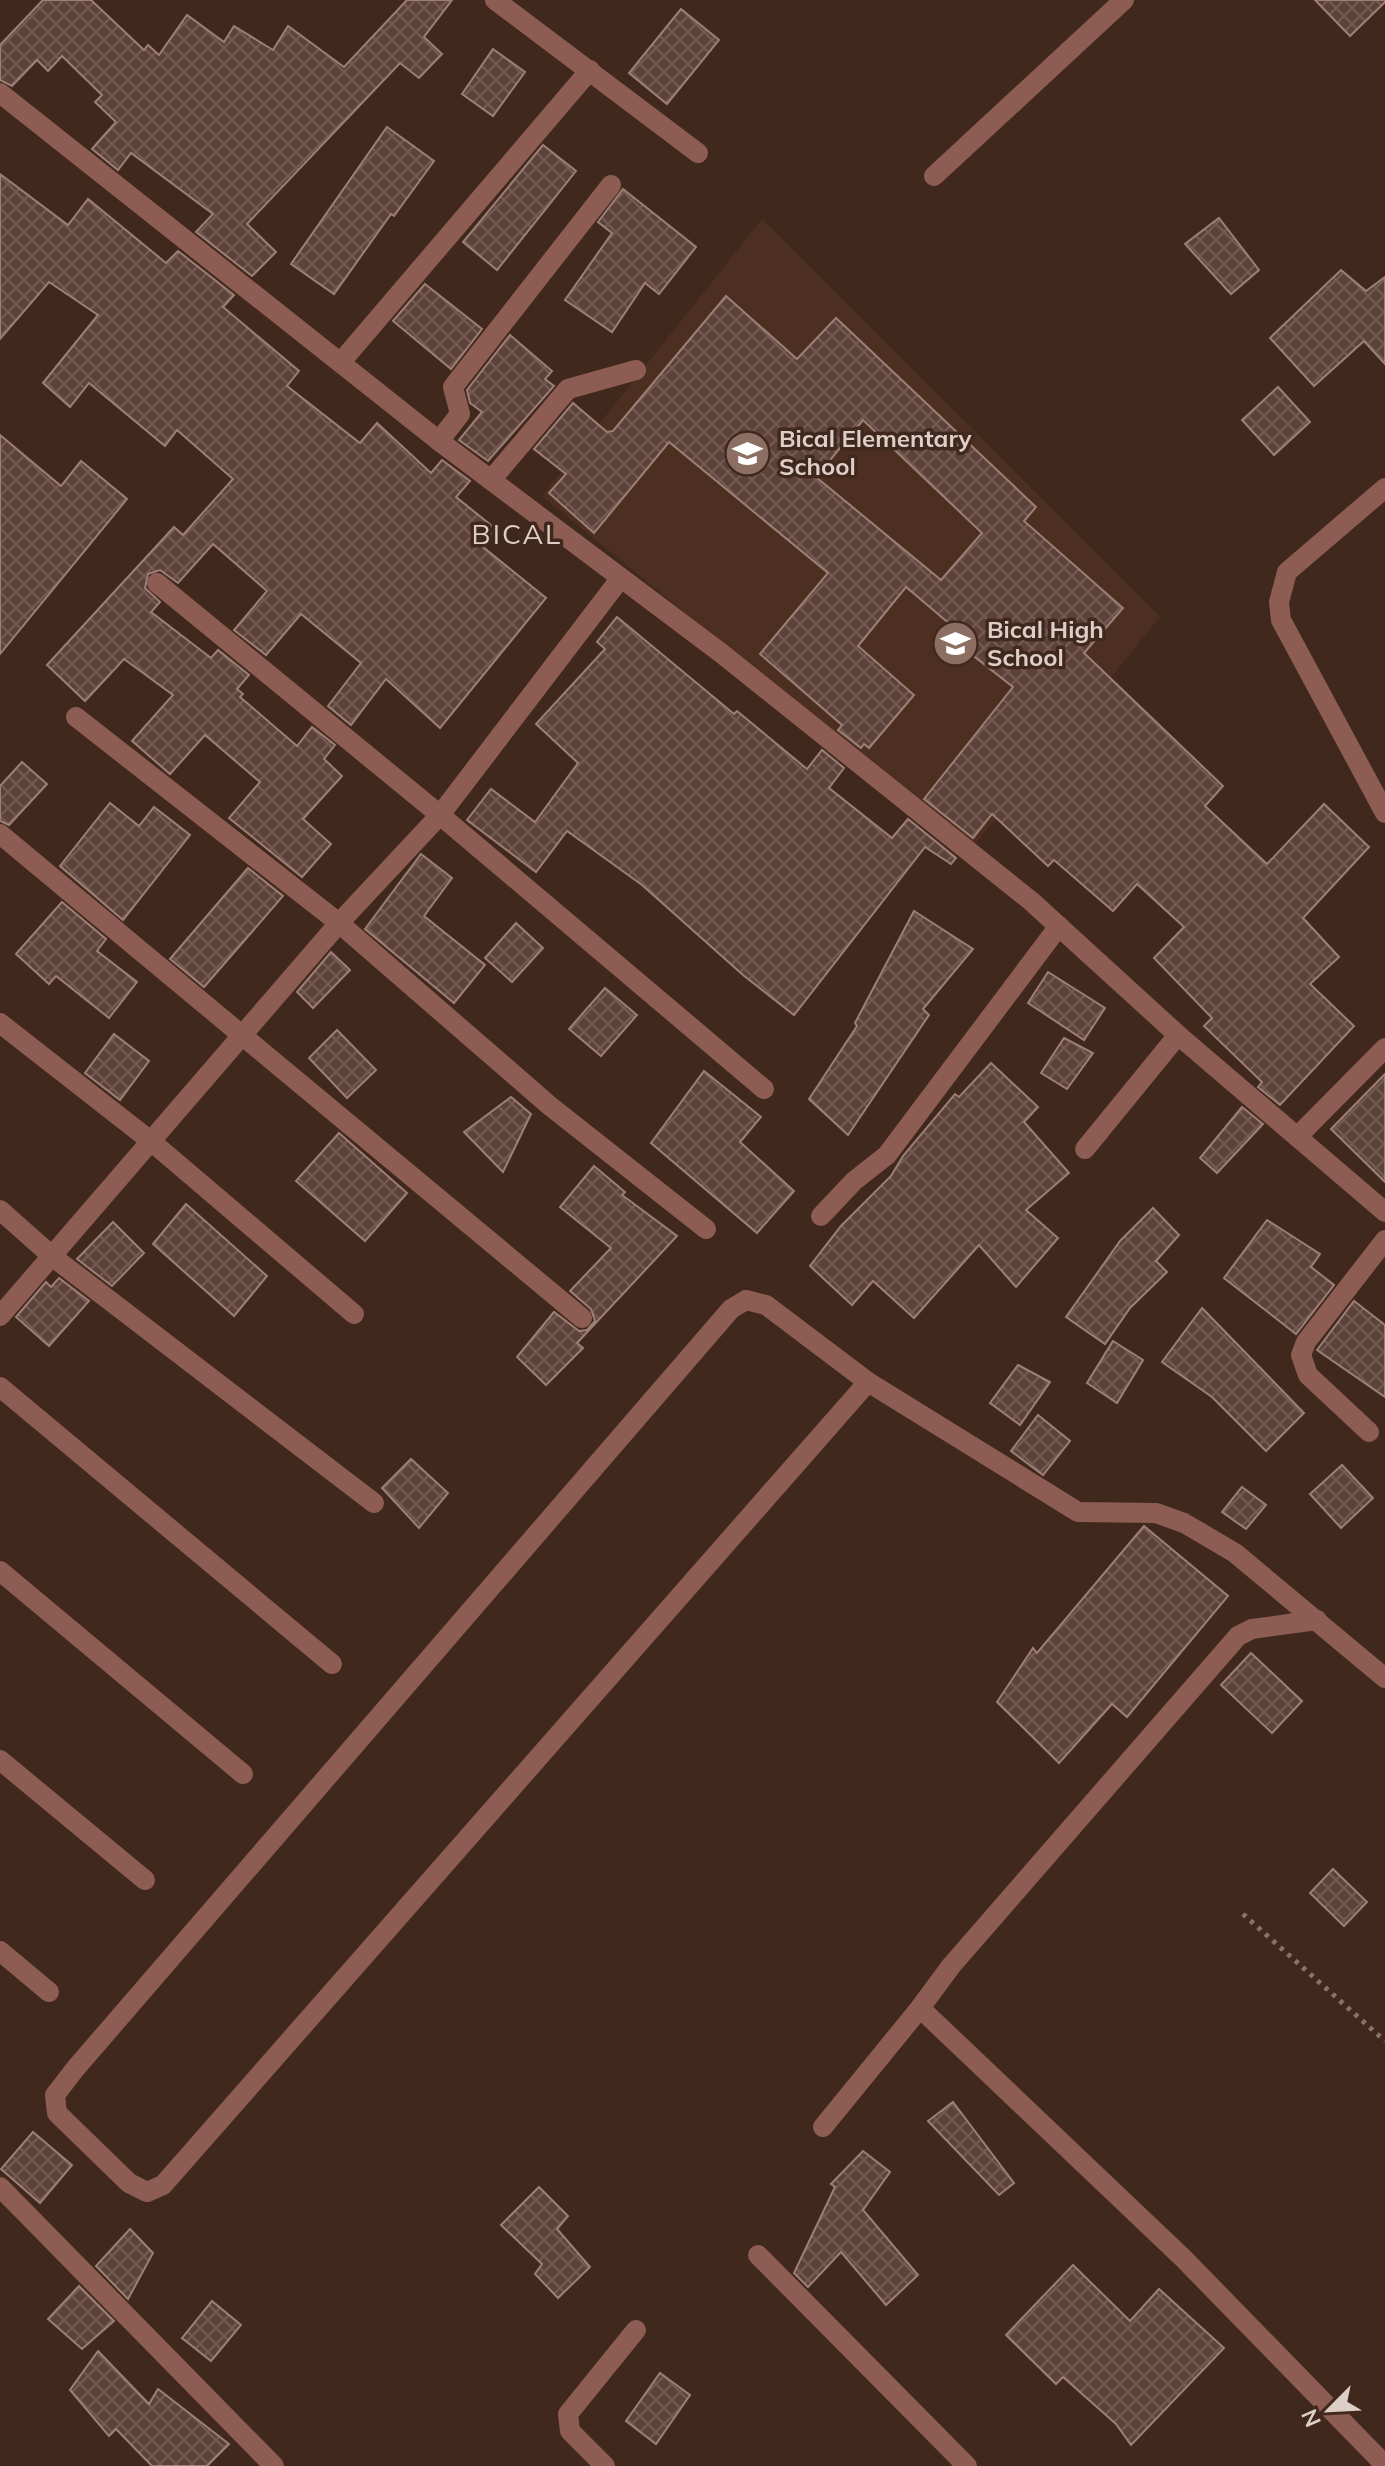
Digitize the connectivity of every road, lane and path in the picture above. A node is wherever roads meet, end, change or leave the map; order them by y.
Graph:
1 (495, 0) edge
2 (1124, 0) edge
3 (590, 70) junction
4 (0, 93) edge
5 (698, 153) dead end
6 (934, 176) dead end
7 (611, 185) dead end
8 (341, 362) junction
9 (636, 370) dead end
10 (439, 441) junction
11 (491, 480) junction
12 (1385, 488) edge
13 (620, 579) junction
14 (157, 583) dead end
15 (76, 717) dead end
16 (1385, 813) edge
17 (440, 815) junction
18 (0, 834) edge
19 (339, 923) junction
20 (1059, 926) junction
21 (0, 1023) edge
22 (243, 1035) junction
23 (1178, 1035) junction
24 (1385, 1048) edge
25 (764, 1089) dead end
26 (1297, 1137) junction
27 (152, 1142) junction
28 (1085, 1149) dead end
29 (0, 1210) edge
30 (1385, 1212) edge
31 (821, 1216) dead end
32 (706, 1229) dead end
33 (1385, 1240) edge
34 (53, 1257) junction
35 (354, 1314) dead end
36 (0, 1316) edge
37 (582, 1318) dead end
38 (868, 1382) junction
39 (0, 1387) edge
40 (1369, 1432) dead end
41 (374, 1503) dead end
42 (0, 1571) edge
43 (1317, 1620) junction
44 (332, 1664) dead end
45 (1385, 1678) edge
46 (0, 1760) edge
47 (243, 1774) dead end
48 (145, 1880) dead end
49 (1243, 1914) dead end
50 (0, 1951) edge
51 (49, 1992) dead end
52 (920, 2008) junction
53 (1385, 2041) edge
54 (823, 2127) dead end
55 (0, 2187) edge
56 (758, 2255) dead end
57 (636, 2330) dead end
58 (1385, 2465) edge
59 (274, 2466) edge
60 (605, 2466) edge
61 (967, 2466) edge

1 - 3 street
2 - 6 street
3 - 5 street
3 - 8 street
4 - 8 street
7 - 10 street
8 - 10 street
9 - 11 street
10 - 11 street
11 - 13 street
12 - 16 street
13 - 17 street
13 - 20 street
14 - 17 street
15 - 19 street
17 - 19 street
17 - 25 street
18 - 22 street
19 - 22 street
19 - 32 street
20 - 23 street
20 - 31 street
21 - 27 street
22 - 27 street
22 - 37 street
23 - 26 street
23 - 28 street
24 - 26 street
26 - 30 street
27 - 34 street
27 - 35 street
29 - 34 street
33 - 40 street
34 - 36 street
34 - 41 street
38 - 38 street
38 - 43 street
39 - 44 street
42 - 47 street
43 - 45 street
43 - 52 street
46 - 48 street
49 - 53 path
50 - 51 street
52 - 54 street
52 - 58 street
55 - 59 street
56 - 61 street
57 - 60 street

